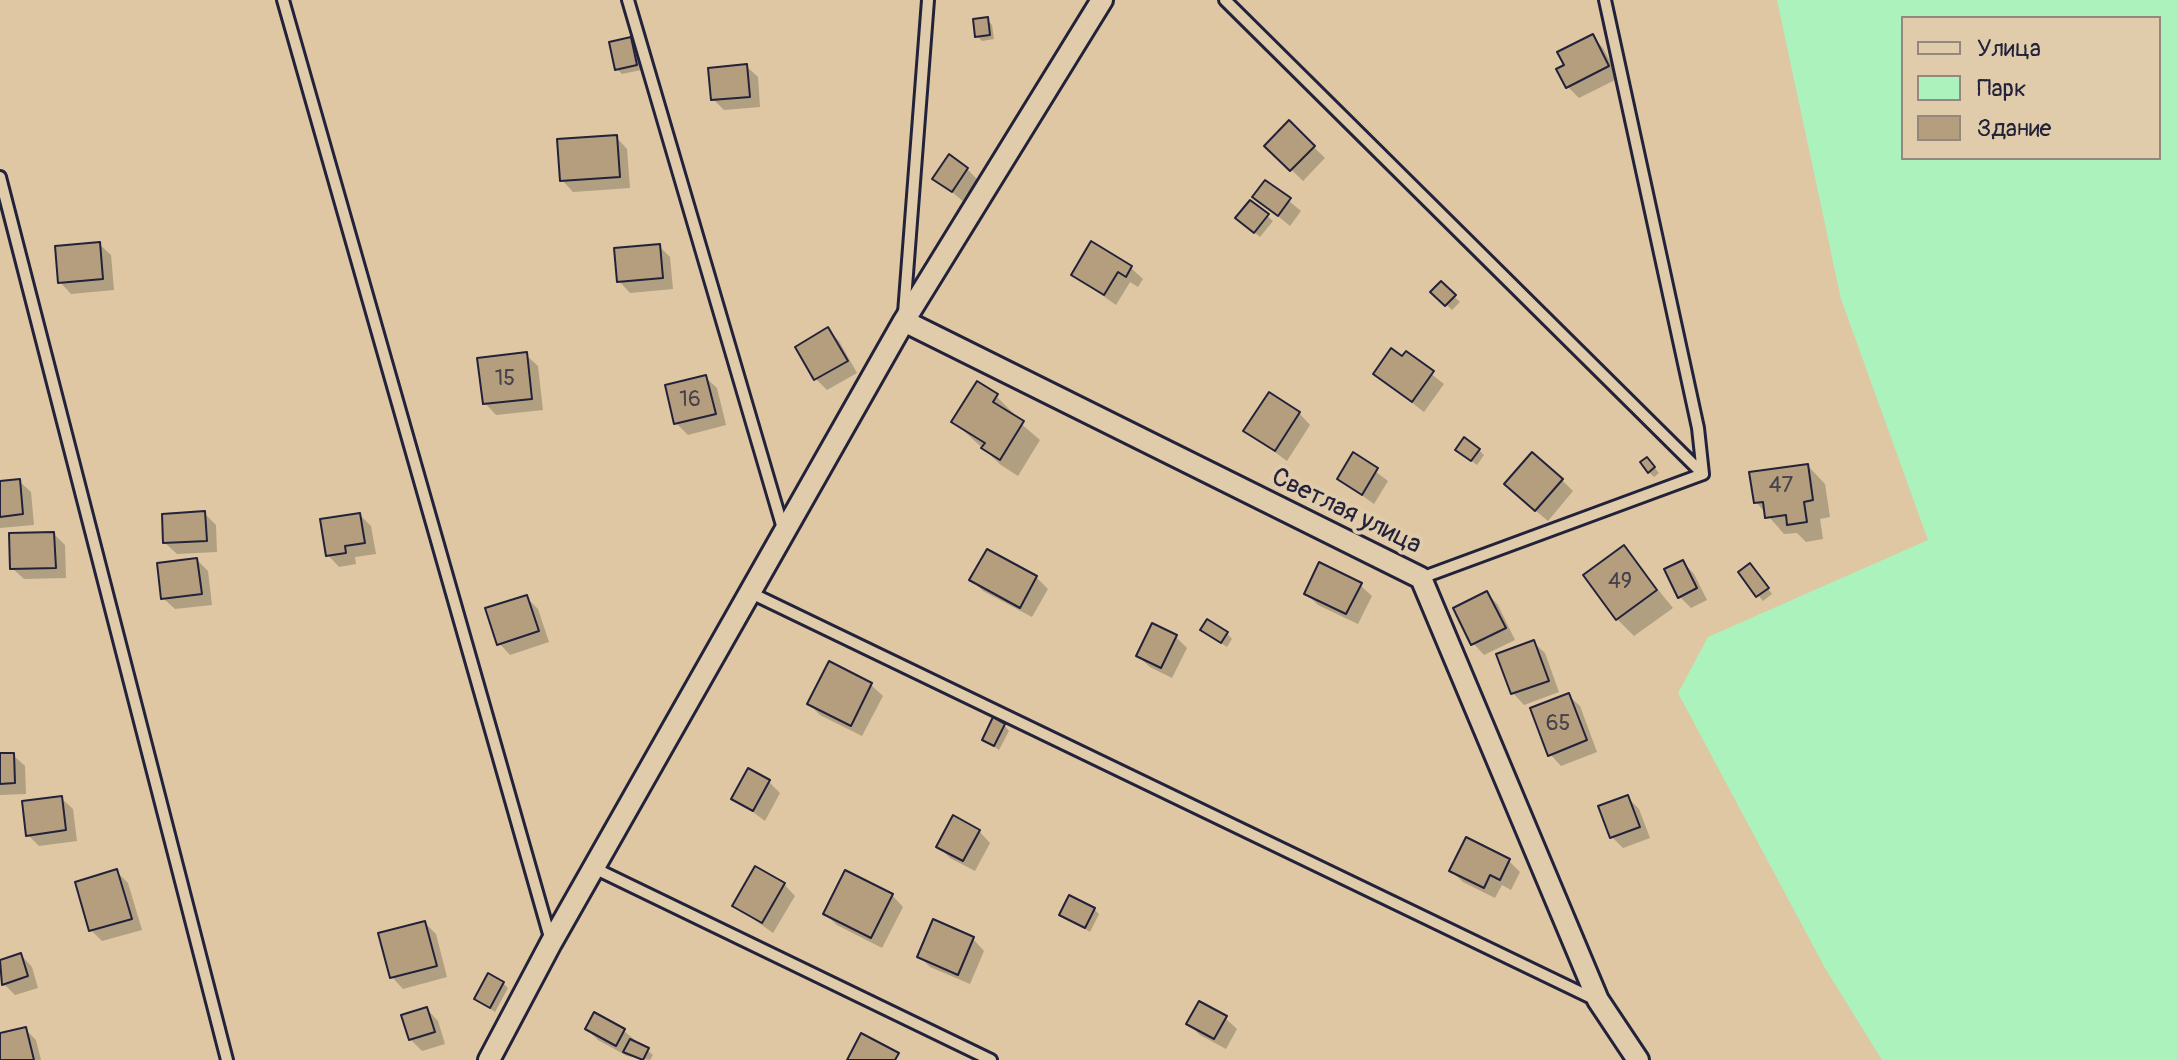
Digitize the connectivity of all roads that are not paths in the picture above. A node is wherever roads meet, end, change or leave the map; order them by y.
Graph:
1 (283, 0) edge
2 (628, 0) edge
3 (928, 0) edge
4 (1102, 0) edge
5 (1225, 0) edge
6 (1605, 0) edge
7 (0, 177) edge
8 (904, 321) junction
9 (1703, 474) junction
10 (785, 534) junction
11 (1421, 578) junction
12 (751, 593) junction
13 (594, 868) junction
14 (551, 943) junction
15 (1598, 1000) junction
16 (227, 1060) edge
17 (489, 1060) edge
18 (991, 1060) edge
19 (1638, 1060) edge

1 - 14 lane
2 - 10 lane
3 - 8 lane
4 - 8 street
5 - 9 lane
6 - 9 lane
7 - 16 lane
8 - 10 street
8 - 11 street, Светлая улица
9 - 11 lane
10 - 12 street
11 - 15 street, Светлая улица
12 - 13 street
12 - 15 lane
13 - 14 street
13 - 18 lane
14 - 17 street
15 - 19 street, Светлая улица

